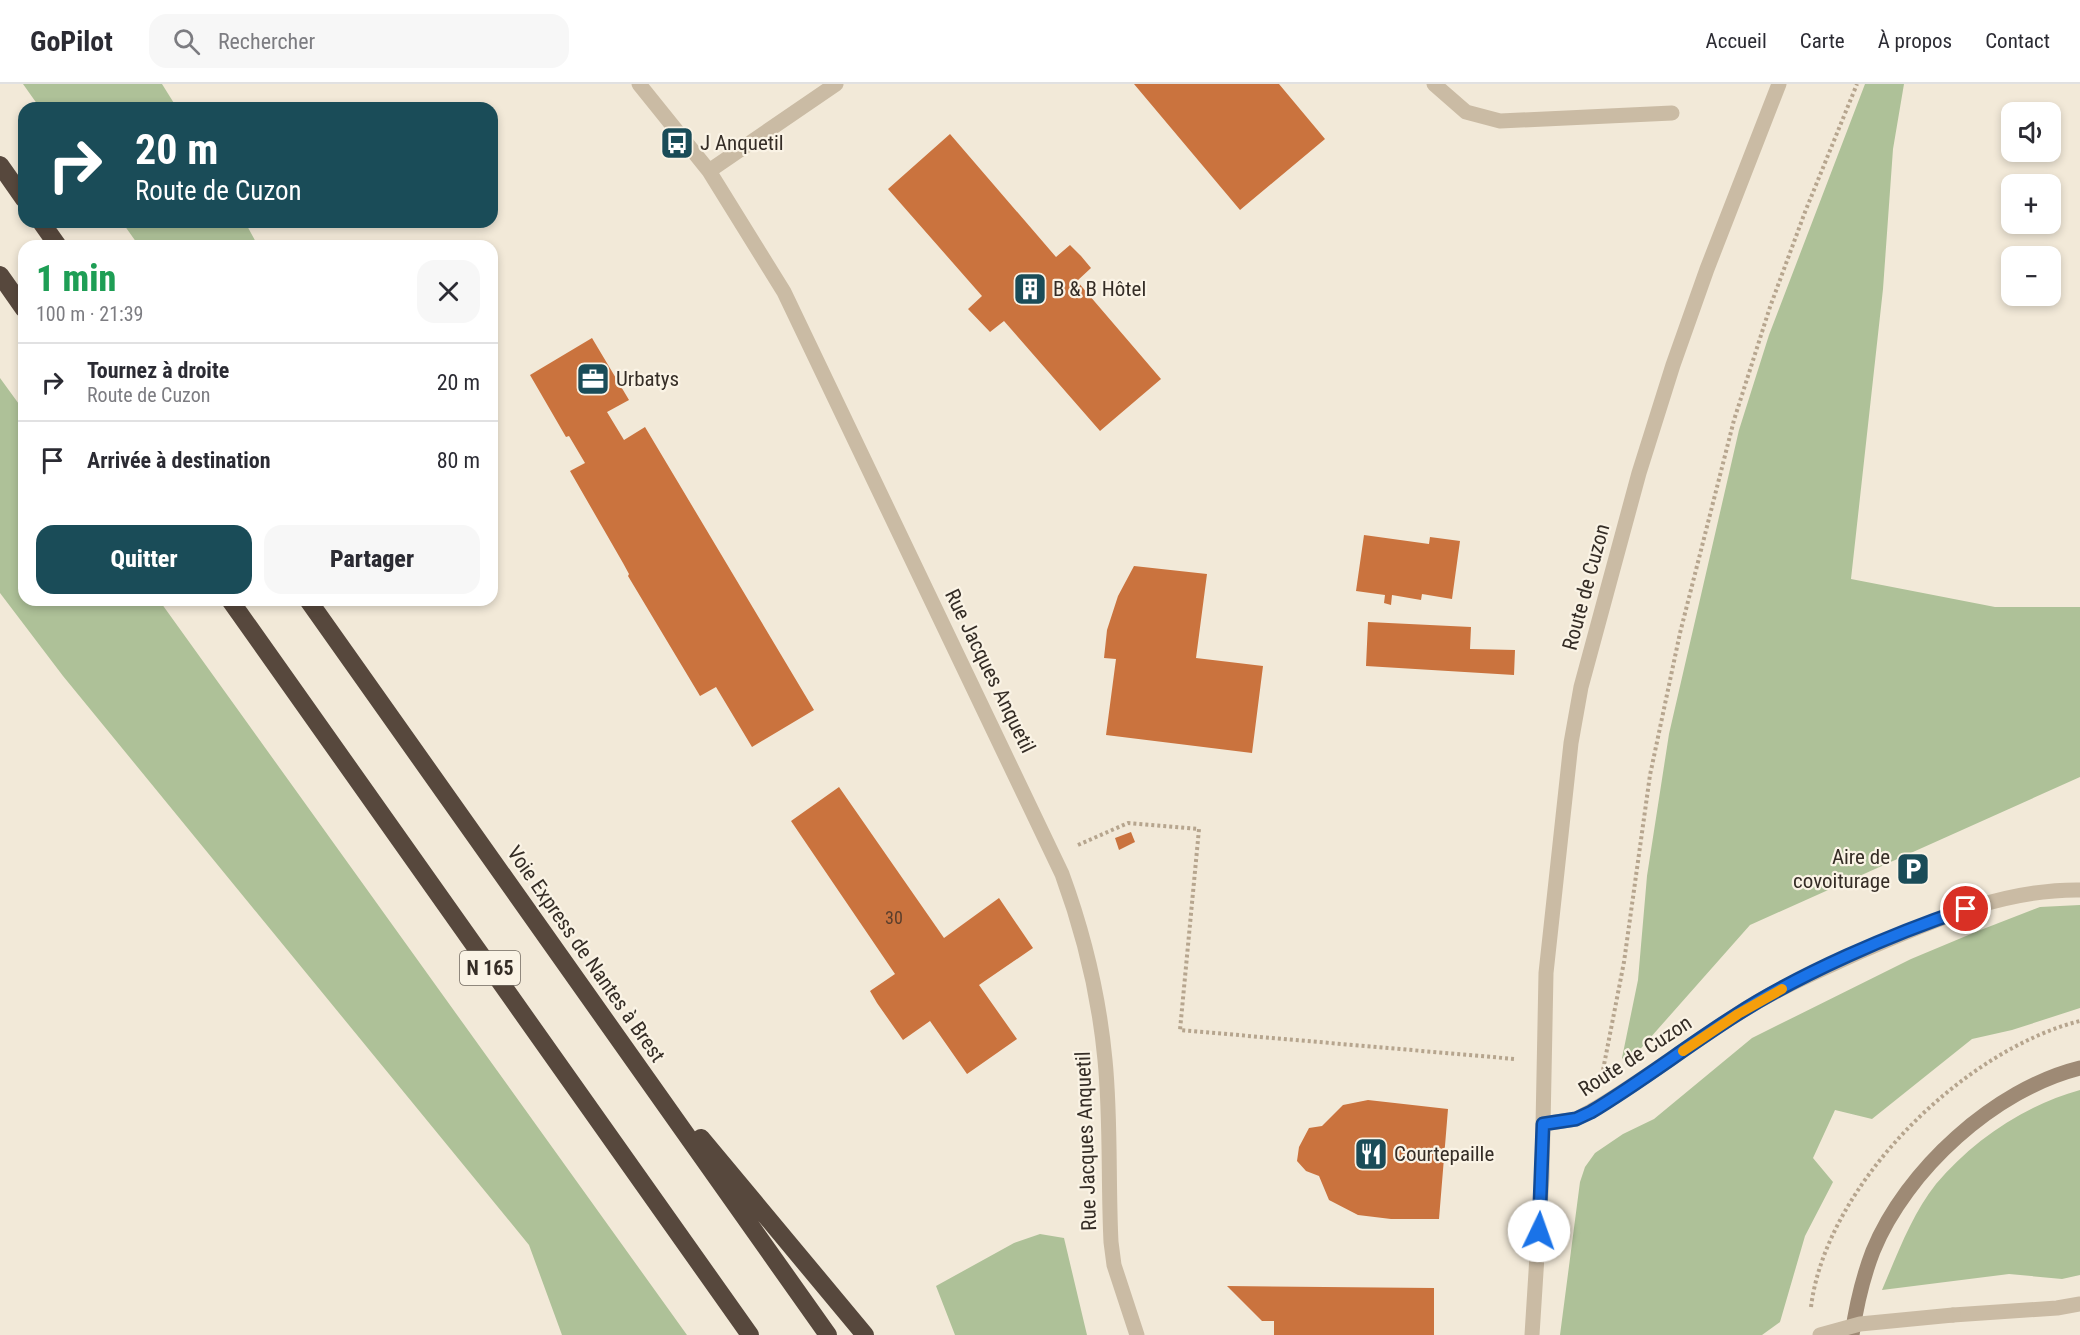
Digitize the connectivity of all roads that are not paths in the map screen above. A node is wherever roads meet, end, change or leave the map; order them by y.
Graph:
1 (639, 84) edge
2 (836, 84) edge
3 (1434, 84) edge
4 (1779, 84) edge
5 (1672, 113) dead end
6 (0, 165) edge
7 (709, 171) junction
8 (18, 190) edge
9 (0, 275) edge
10 (18, 300) edge
11 (234, 606) edge
12 (312, 606) edge
13 (2080, 890) edge
14 (611, 1029) junction
15 (2080, 1068) edge
16 (1543, 1124) junction
17 (2080, 1304) edge
18 (750, 1335) edge
19 (828, 1335) edge
20 (865, 1335) edge
21 (1137, 1335) edge
22 (1532, 1335) edge
23 (1820, 1335) edge
24 (1852, 1335) edge

1 - 7 street, Rue Jacques Anquetil
2 - 7 street
3 - 5 street
4 - 16 street, Route de Cuzon
6 - 8 highway
7 - 21 street, Rue Jacques Anquetil
9 - 10 highway
11 - 18 highway, N 165
12 - 14 highway, Voie Express de Nantes à Brest / N 165
13 - 16 street, Route de Cuzon
14 - 19 highway, Voie Express de Nantes à Brest / N 165
14 - 20 highway
15 - 24 main road
16 - 22 street, Route de Cuzon
17 - 23 street, bridge

